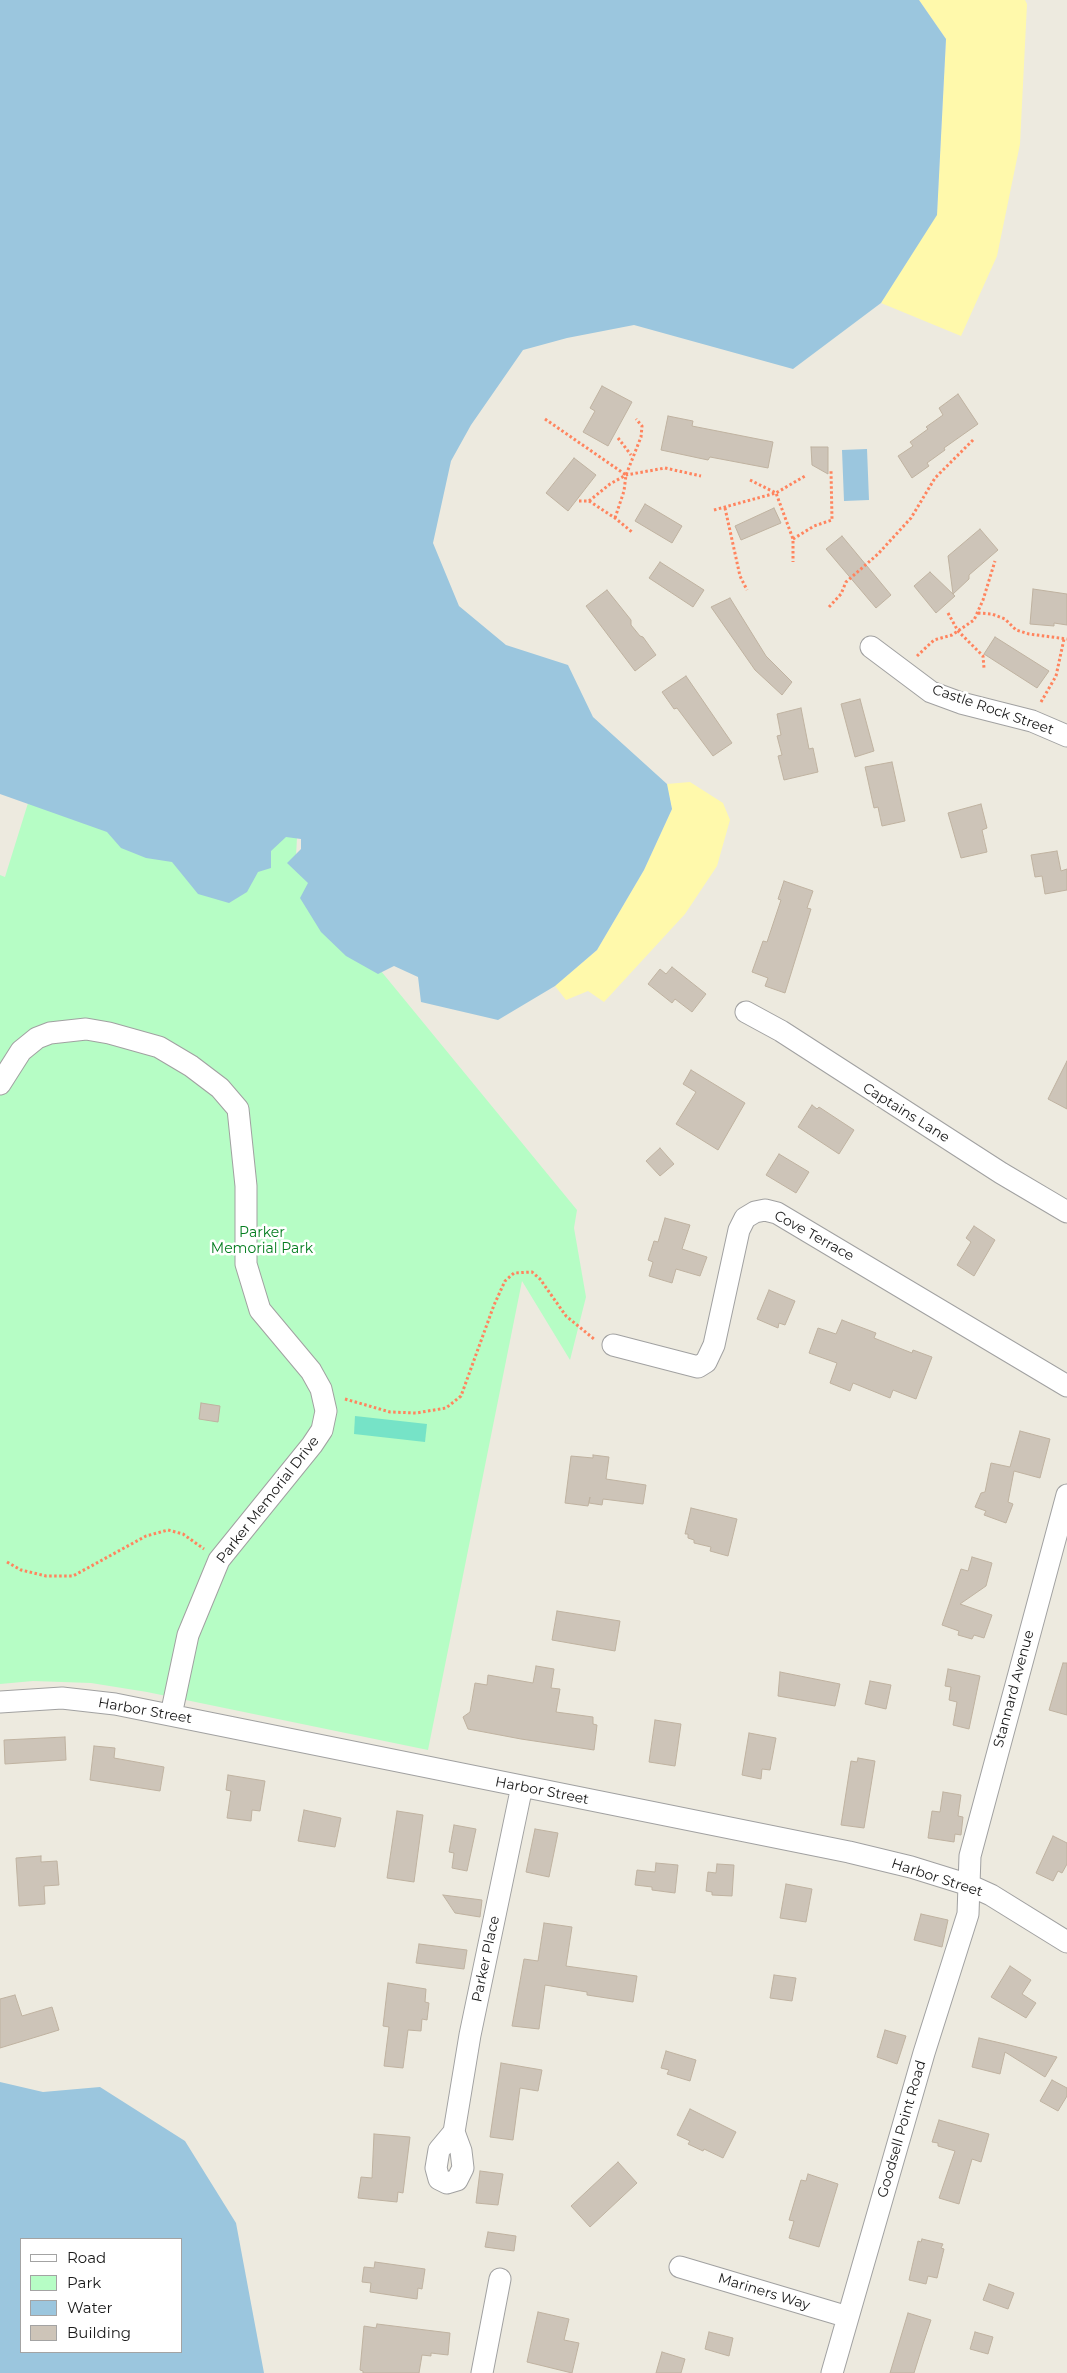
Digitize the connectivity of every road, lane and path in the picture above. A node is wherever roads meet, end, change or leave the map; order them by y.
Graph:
1 (545, 419) dead end
2 (636, 419) dead end
3 (618, 438) dead end
4 (974, 439) dead end
5 (632, 456) junction
6 (831, 470) dead end
7 (626, 475) junction
8 (701, 476) dead end
9 (805, 476) dead end
10 (750, 480) dead end
11 (776, 493) junction
12 (579, 501) dead end
13 (589, 501) junction
14 (725, 508) junction
15 (714, 510) dead end
16 (615, 518) junction
17 (632, 532) dead end
18 (793, 539) junction
19 (793, 562) dead end
20 (995, 562) dead end
21 (747, 590) dead end
22 (829, 607) dead end
23 (948, 613) dead end
24 (978, 613) junction
25 (958, 632) junction
26 (1065, 639) edge
27 (871, 647) dead end
28 (984, 668) dead end
29 (904, 671) junction
30 (1046, 694) dead end
31 (1067, 736) edge
32 (746, 1012) dead end
33 (0, 1084) edge
34 (1067, 1212) edge
35 (613, 1345) joint
36 (1067, 1386) edge
37 (321, 1389) junction
38 (1067, 1495) edge
39 (219, 1560) junction
40 (7, 1562) dead end
41 (0, 1702) edge
42 (171, 1716) junction
43 (522, 1786) junction
44 (969, 1885) junction
45 (1067, 1942) edge
46 (454, 2132) dead end
47 (680, 2268) dead end
48 (500, 2279) dead end
49 (848, 2317) junction
50 (482, 2373) edge
51 (832, 2373) edge

1 - 7 path
2 - 5 path
3 - 5 path
4 - 22 path
5 - 7 path
6 - 18 path
7 - 8 path
7 - 13 path
7 - 16 path
9 - 11 path
10 - 11 path
11 - 14 path
11 - 18 path
12 - 13 path
13 - 16 path
14 - 15 path
14 - 21 path
16 - 17 path
18 - 19 path
20 - 24 path
23 - 25 path
24 - 25 path
24 - 26 path
25 - 28 path
25 - 29 path
26 - 30 path
27 - 29 street, Castle Rock Street
29 - 31 street, Castle Rock Street
32 - 34 street, Captains Lane
33 - 37 street, Parker Memorial Drive
35 - 36 street, Cove Terrace
35 - 37 path
37 - 39 street, Parker Memorial Drive
38 - 44 street, Stannard Avenue
39 - 40 path
39 - 42 street, Parker Memorial Drive
41 - 42 street, Harbor Street
42 - 43 street, Harbor Street
43 - 44 street, Harbor Street
43 - 46 street, Parker Place
44 - 45 street, Harbor Street
44 - 49 street, Goodsell Point Road
47 - 49 street, Mariners Way
48 - 50 street
49 - 51 street, Goodsell Point Road

